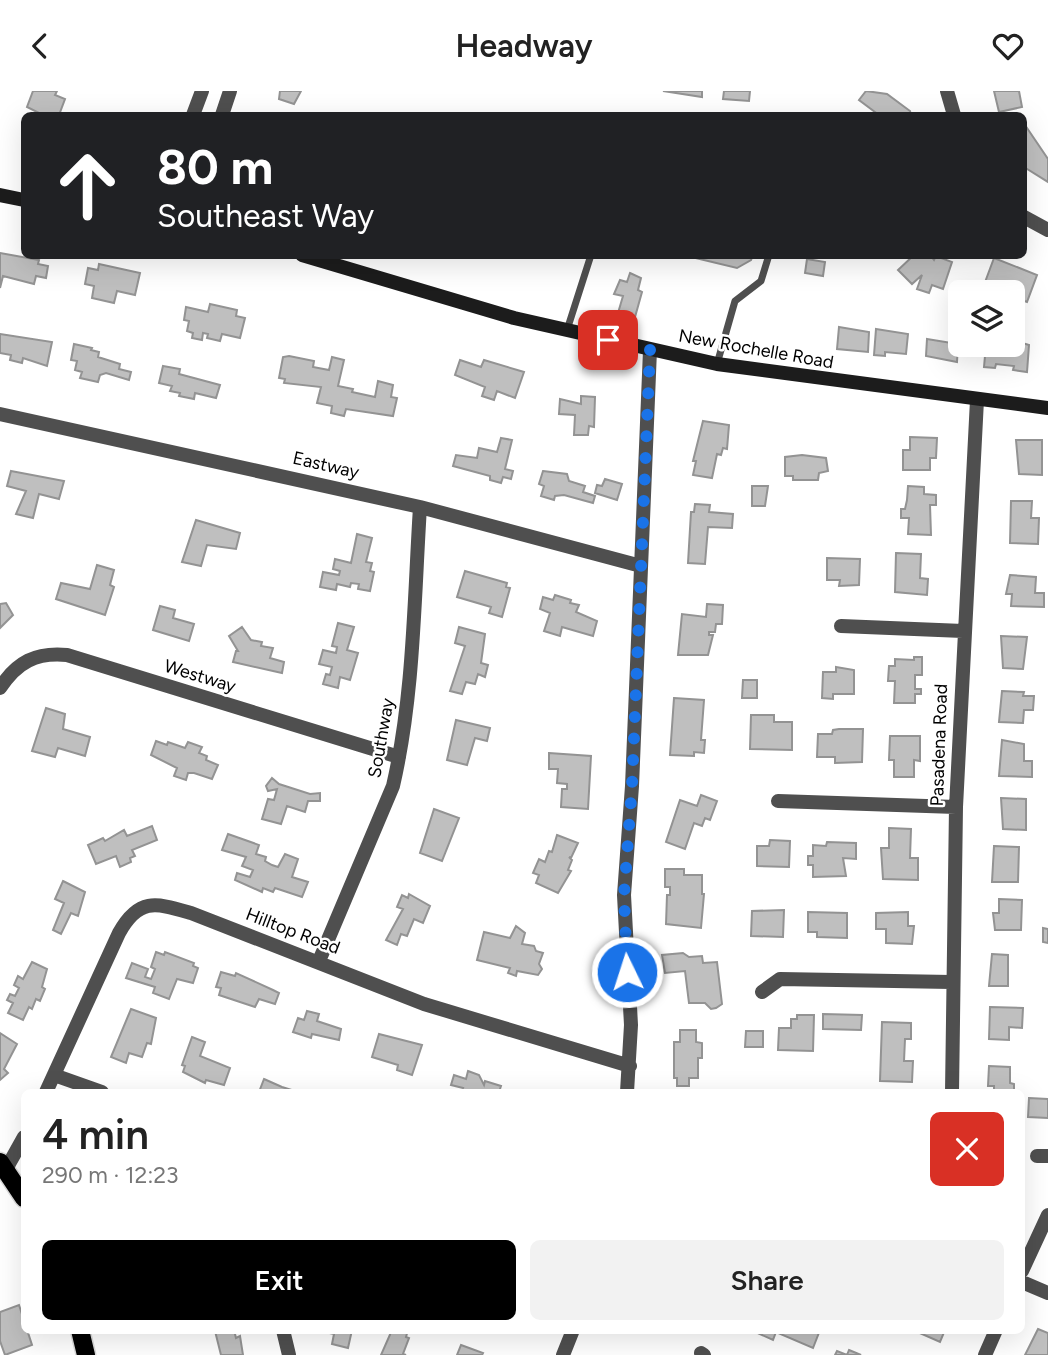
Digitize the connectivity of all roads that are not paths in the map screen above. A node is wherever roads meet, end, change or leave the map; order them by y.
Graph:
1 (202, 91) edge
2 (230, 91) edge
3 (947, 91) edge
4 (194, 112) edge
5 (223, 112) edge
6 (953, 112) edge
7 (0, 195) edge
8 (21, 199) edge
9 (1027, 219) edge
10 (1048, 230) edge
11 (316, 259) edge
12 (590, 259) edge
13 (768, 259) edge
14 (567, 331) junction
15 (650, 350) junction
16 (717, 364) junction
17 (977, 400) junction
18 (1048, 408) edge
19 (0, 414) edge
20 (420, 507) junction
21 (641, 566) junction
22 (841, 626) dead end
23 (963, 631) junction
24 (0, 688) edge
25 (400, 757) junction
26 (778, 801) dead end
27 (956, 807) junction
28 (319, 961) junction
29 (951, 982) junction
30 (762, 992) dead end
31 (630, 1066) junction
32 (54, 1075) junction
33 (47, 1089) edge
34 (94, 1089) edge
35 (627, 1089) edge
36 (952, 1089) edge
37 (21, 1140) edge
38 (3, 1165) edge
39 (21, 1193) edge
40 (1048, 1215) edge
41 (1025, 1265) edge
42 (1025, 1283) edge
43 (1048, 1293) edge
44 (81, 1334) edge
45 (284, 1334) edge
46 (571, 1334) edge
47 (994, 1334) edge
48 (86, 1355) edge
49 (289, 1355) edge
50 (563, 1355) edge
51 (985, 1355) edge

1 - 4 street
2 - 5 street
3 - 6 street
7 - 8 main road
9 - 10 street
11 - 14 main road, New Rochelle Road
12 - 14 lane
13 - 16 lane
14 - 15 main road, New Rochelle Road
15 - 16 main road, New Rochelle Road
15 - 21 street
16 - 17 main road, New Rochelle Road
17 - 18 main road, New Rochelle Road
17 - 23 street, Pasadena Road
19 - 20 street, Eastway
20 - 21 street, Eastway
20 - 25 street, Southway
21 - 31 street
22 - 23 street
23 - 27 street, Pasadena Road
24 - 25 street, Westway
25 - 28 street, Southway
26 - 27 street
27 - 29 street, Pasadena Road
28 - 31 street, Hilltop Road
28 - 32 street, Hilltop Road
29 - 30 street
29 - 36 street, Pasadena Road
31 - 35 street
32 - 33 street, Hilltop Road
32 - 34 street
37 - 38 street
38 - 39 main road
40 - 41 street
42 - 43 street
44 - 48 main road
45 - 49 street
46 - 50 street
47 - 51 street

